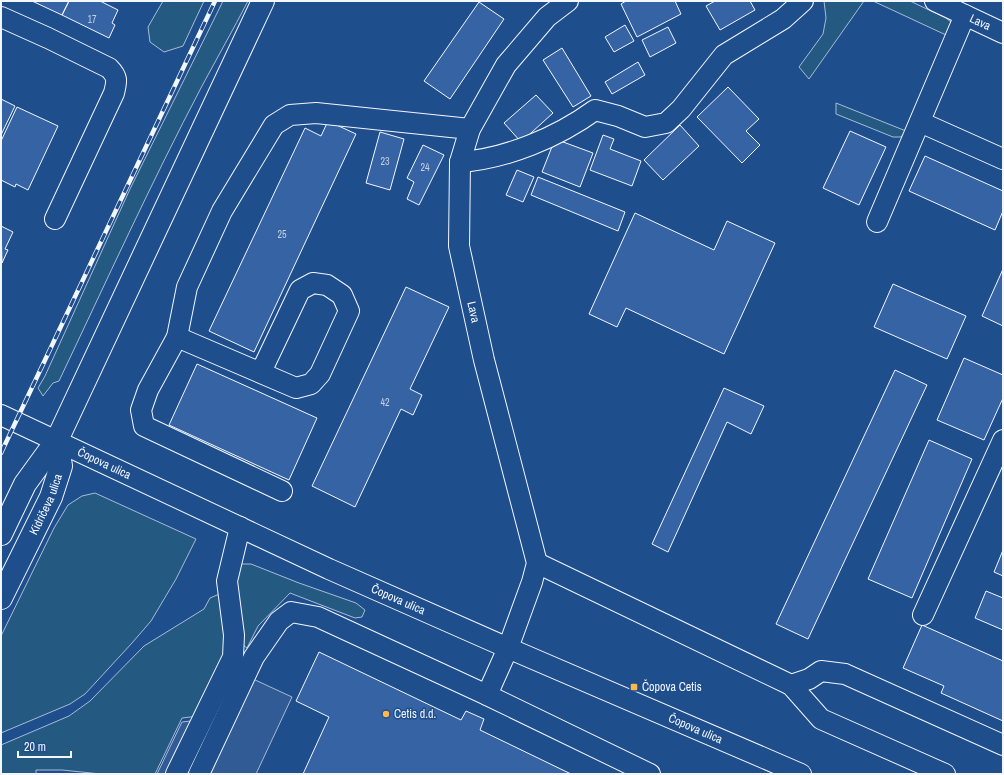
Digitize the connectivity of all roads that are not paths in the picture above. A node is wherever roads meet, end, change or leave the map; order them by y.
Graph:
1 (263, 1) edge
2 (568, 1) edge
3 (804, 1) edge
4 (935, 1) edge
5 (965, 15) junction
6 (1, 17) edge
7 (1003, 33) edge
8 (920, 122) junction
9 (470, 129) junction
10 (1003, 159) edge
11 (460, 162) junction
12 (55, 219) dead end
13 (877, 222) dead end
14 (177, 337) junction
15 (261, 372) junction
16 (1, 414) edge
17 (57, 440) junction
18 (1003, 440) edge
19 (282, 491) dead end
20 (240, 527) junction
21 (1, 534) edge
22 (537, 563) junction
23 (1, 598) edge
24 (923, 615) dead end
25 (508, 648) junction
26 (791, 685) junction
27 (487, 695) junction
28 (1003, 745) edge
29 (176, 774) edge
30 (199, 774) edge
31 (650, 774) edge
32 (801, 774) edge
33 (945, 774) edge

1 - 17 main road
2 - 9 street, Lava
3 - 11 street
4 - 5 street, Lava
5 - 7 street, Lava
5 - 8 street
6 - 12 street
8 - 10 street
8 - 13 street
9 - 11 street, Lava
9 - 14 street
11 - 22 street, Lava
14 - 15 street
14 - 19 street
15 - 15 street
16 - 17 street, Čopova ulica
17 - 20 street, Čopova ulica
17 - 21 main road, Kidričeva ulica
17 - 23 main road, Kidričeva ulica
18 - 24 street
20 - 25 street, Čopova ulica
20 - 29 street
22 - 25 street, Lava
22 - 26 street
25 - 27 street, Lava
25 - 32 street, Čopova ulica
26 - 28 street
26 - 33 street
27 - 30 street
27 - 31 street

